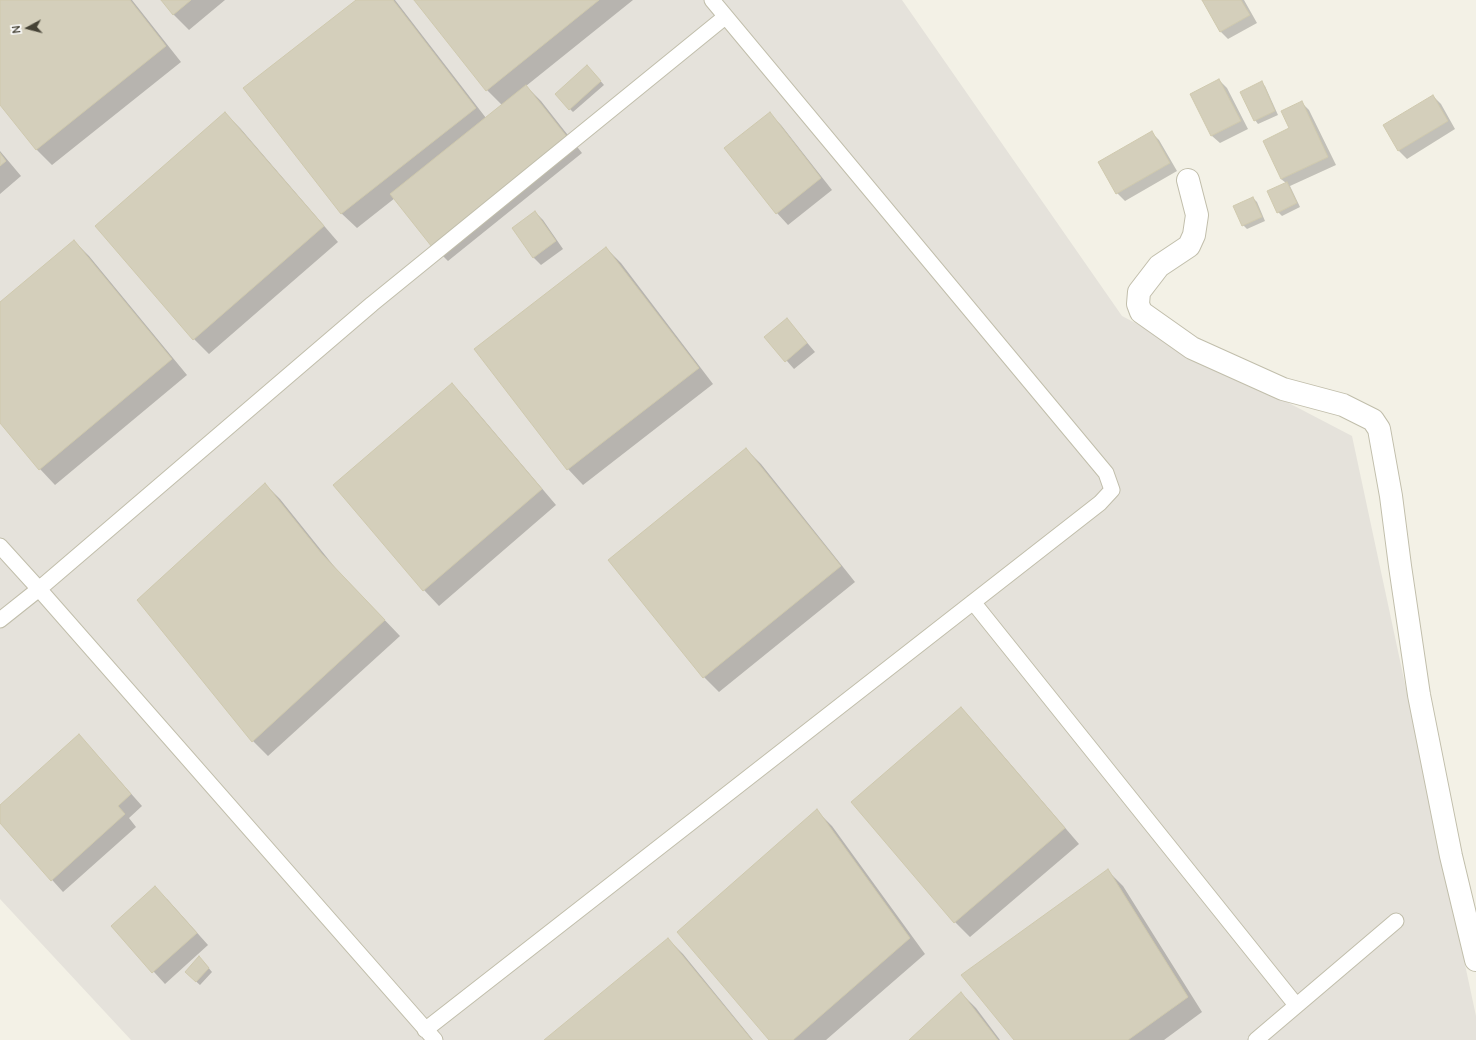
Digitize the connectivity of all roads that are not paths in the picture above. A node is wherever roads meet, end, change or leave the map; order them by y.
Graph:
1 (712, 0) edge
2 (725, 17) junction
3 (1188, 180) dead end
4 (0, 546) edge
5 (39, 589) junction
6 (973, 602) junction
7 (0, 620) edge
8 (1396, 921) dead end
9 (1476, 960) edge
10 (1296, 1005) junction
11 (430, 1035) edge
12 (1256, 1040) edge

1 - 2 lane
2 - 5 lane
2 - 6 lane
3 - 9 street
4 - 5 lane
5 - 7 lane
5 - 11 lane
6 - 10 lane
6 - 11 lane
8 - 10 lane
10 - 12 lane

